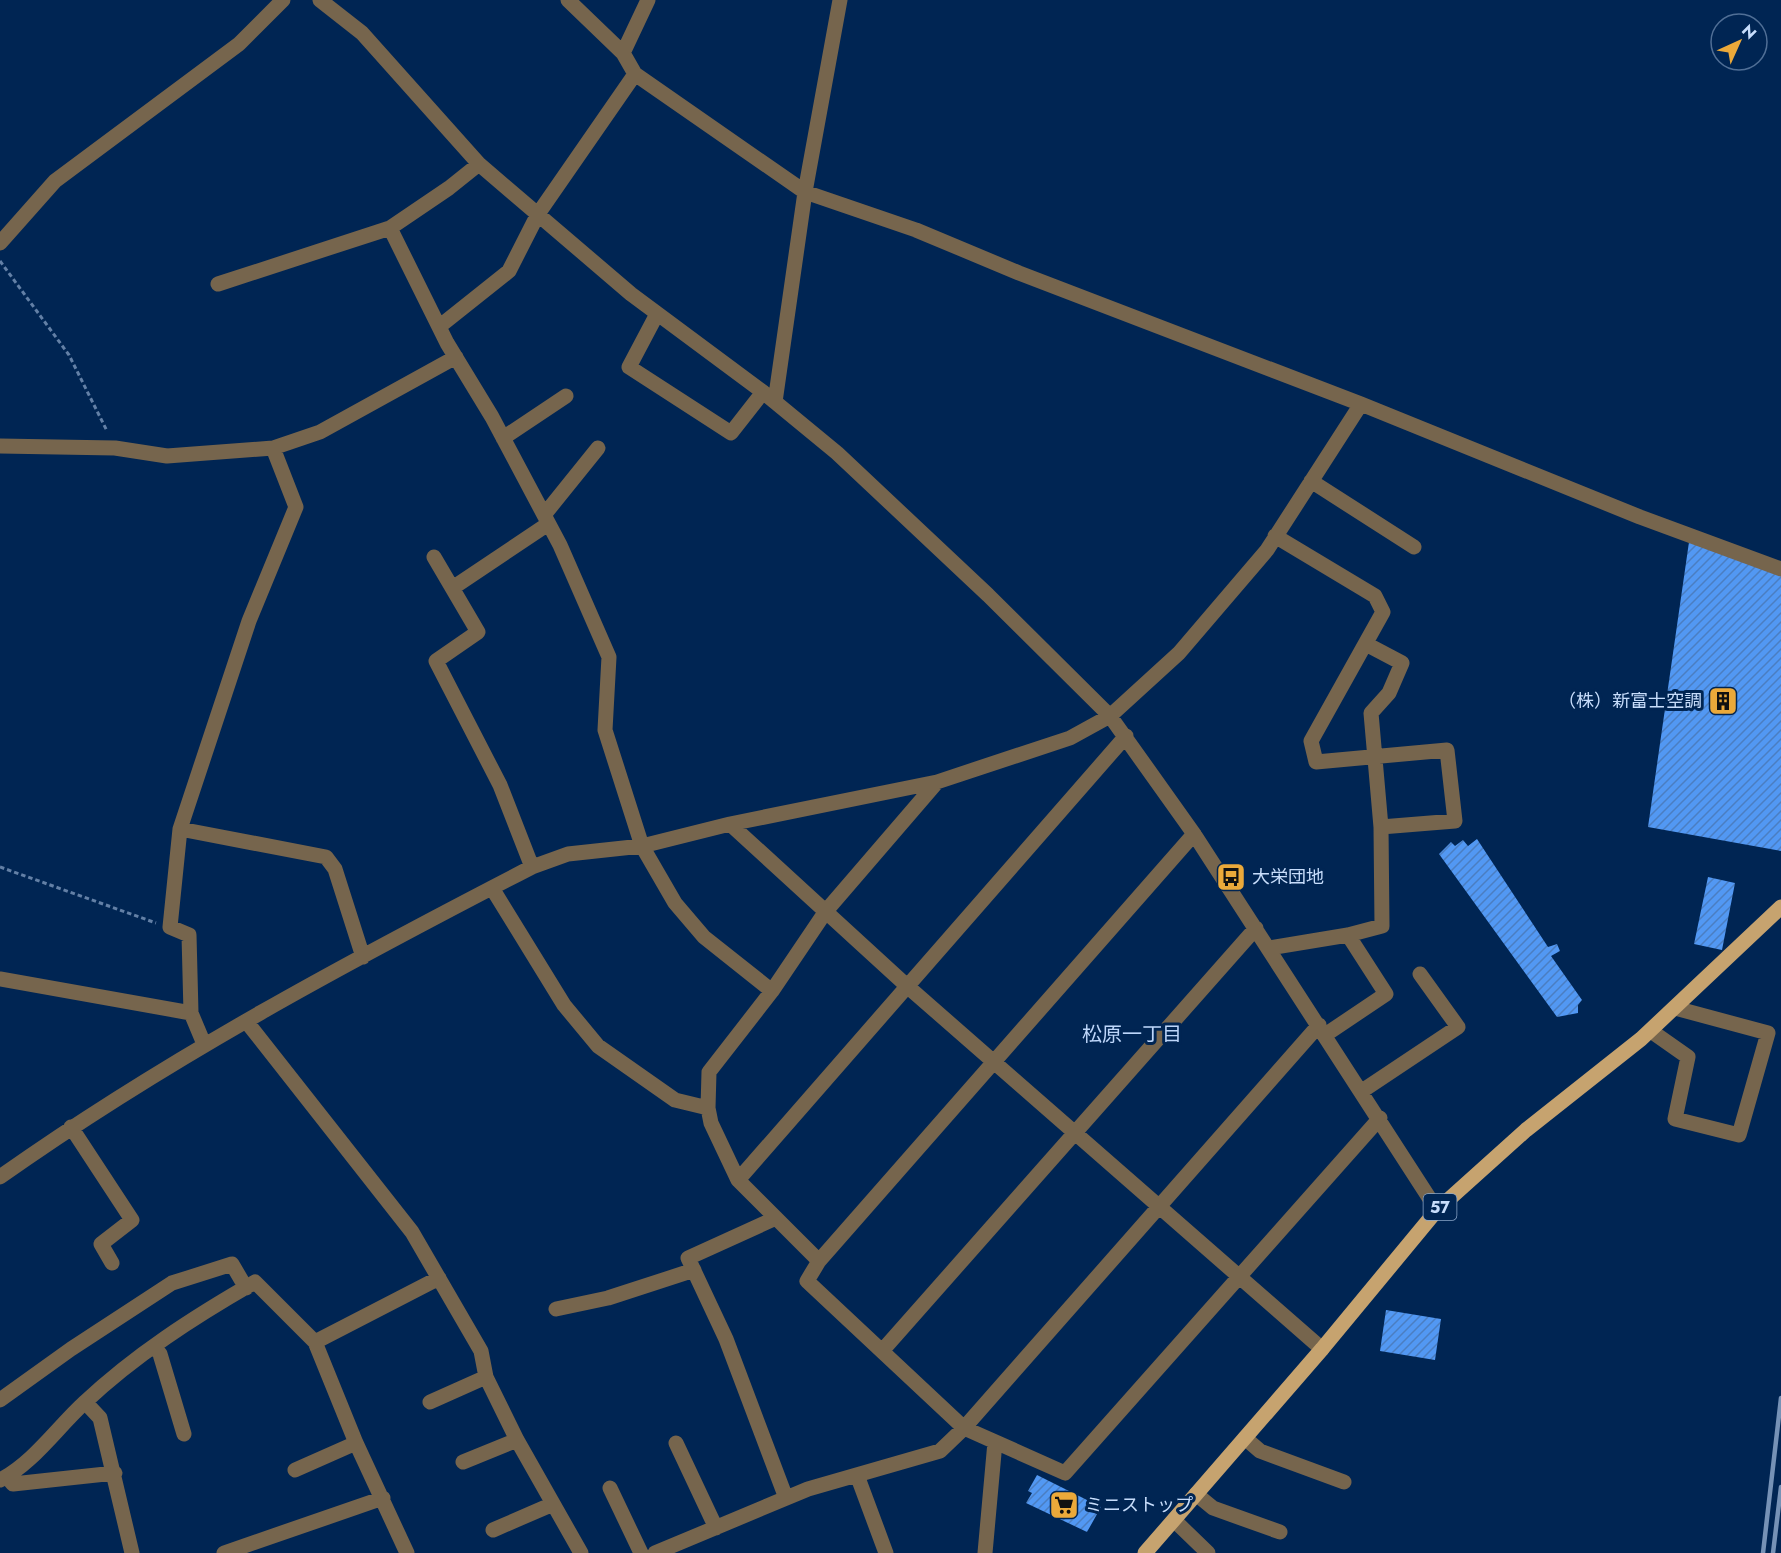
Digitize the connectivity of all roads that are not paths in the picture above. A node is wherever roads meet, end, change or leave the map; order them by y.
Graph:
1 (283, 0) edge
2 (320, 0) edge
3 (568, 0) edge
4 (648, 0) edge
5 (840, 0) edge
6 (623, 53) junction
7 (636, 74) junction
8 (479, 164) junction
9 (805, 192) junction
10 (538, 214) junction
11 (390, 228) junction
12 (0, 243) edge
13 (218, 284) dead end
14 (657, 314) junction
15 (441, 326) junction
16 (456, 357) junction
17 (763, 392) junction
18 (566, 396) dead end
19 (775, 402) junction
20 (1361, 404) junction
21 (503, 438) junction
22 (0, 446) edge
23 (273, 448) junction
24 (598, 448) dead end
25 (1311, 481) junction
26 (546, 520) junction
27 (1275, 536) junction
28 (1414, 547) dead end
29 (434, 557) dead end
30 (1781, 569) edge
31 (454, 587) junction
32 (1366, 644) junction
33 (1110, 716) junction
34 (1126, 736) junction
35 (1377, 758) junction
36 (937, 782) junction
37 (730, 824) junction
38 (1382, 827) junction
39 (180, 829) junction
40 (1194, 834) junction
41 (642, 846) junction
42 (532, 867) junction
43 (492, 888) junction
44 (1781, 907) edge
45 (826, 911) junction
46 (1256, 928) junction
47 (1348, 935) junction
48 (1269, 948) junction
49 (363, 957) junction
50 (1420, 974) dead end
51 (0, 979) edge
52 (907, 986) junction
53 (772, 991) junction
54 (1675, 1008) junction
55 (191, 1014) junction
56 (246, 1021) junction
57 (1322, 1030) junction
58 (1651, 1031) junction
59 (204, 1044) junction
60 (993, 1062) junction
61 (1362, 1091) junction
62 (708, 1108) junction
63 (1380, 1118) junction
64 (71, 1127) junction
65 (1075, 1133) junction
66 (0, 1177) edge
67 (738, 1180) junction
68 (1158, 1206) junction
69 (1437, 1210) junction
70 (776, 1218) junction
71 (819, 1261) junction
72 (112, 1263) dead end
73 (694, 1270) junction
74 (1239, 1277) junction
75 (439, 1278) junction
76 (246, 1288) junction
77 (556, 1310) dead end
78 (315, 1342) junction
79 (154, 1346) junction
80 (1322, 1349) junction
81 (882, 1351) junction
82 (486, 1377) junction
83 (0, 1400) edge
84 (85, 1402) junction
85 (430, 1402) dead end
86 (964, 1428) junction
87 (184, 1434) dead end
88 (1245, 1438) junction
89 (517, 1440) junction
90 (995, 1442) junction
91 (356, 1443) junction
92 (676, 1443) dead end
93 (463, 1462) dead end
94 (295, 1470) dead end
95 (115, 1473) junction
96 (857, 1475) junction
97 (4, 1478) edge
98 (1344, 1482) dead end
99 (610, 1488) dead end
100 (1196, 1494) junction
101 (383, 1498) junction
102 (786, 1498) junction
103 (553, 1504) junction
104 (1174, 1520) junction
105 (716, 1528) junction
106 (493, 1530) dead end
107 (1280, 1532) dead end
108 (685, 1548) edge
109 (405, 1552) edge
110 (132, 1553) edge
111 (224, 1553) edge
112 (581, 1553) edge
113 (641, 1553) edge
114 (655, 1553) edge
115 (886, 1553) edge
116 (985, 1553) edge
117 (1145, 1553) edge
118 (1208, 1553) edge

1 - 12 street
2 - 8 street
3 - 6 street
4 - 6 street
5 - 9 street
6 - 7 street
7 - 9 street
7 - 10 street
8 - 10 street
8 - 11 street
9 - 19 street
9 - 20 street
10 - 14 street
10 - 15 street
11 - 13 street
11 - 15 street
14 - 17 street
14 - 17 street
15 - 16 street
16 - 21 street
16 - 23 street
17 - 19 street
18 - 21 street
19 - 33 street
20 - 25 street
20 - 30 street
21 - 26 street
22 - 23 street
23 - 39 street
24 - 26 street
25 - 27 street
25 - 28 street
26 - 31 street
26 - 41 street
27 - 32 street
27 - 33 street
29 - 31 street
31 - 42 street
32 - 35 street
32 - 35 street
33 - 34 street
33 - 36 street
34 - 40 street
34 - 52 street
35 - 38 street
35 - 38 street
36 - 37 street
36 - 45 street
37 - 41 street
37 - 45 street
38 - 47 street
39 - 49 street
39 - 55 street
40 - 46 street
40 - 60 street
41 - 42 street
41 - 53 street
42 - 43 street
43 - 49 street
43 - 62 street
44 - 54 main road, 57
45 - 52 street
45 - 53 street
46 - 48 street
46 - 65 street
47 - 48 street
47 - 57 street
48 - 57 street
49 - 56 street
50 - 61 street
51 - 55 street
52 - 60 street
52 - 67 street
53 - 62 street
54 - 58 main road, 57
54 - 58 street
55 - 59 street
56 - 59 street
56 - 75 street
57 - 61 street
57 - 68 street
58 - 69 main road, 57
59 - 64 street
60 - 65 street
60 - 71 street
61 - 63 street
62 - 67 street
63 - 69 street
63 - 74 street
64 - 66 street
64 - 72 street
65 - 68 street
65 - 81 street
67 - 70 street
68 - 74 street
68 - 86 street
69 - 80 main road, 57
70 - 71 street
70 - 73 street
71 - 81 street
73 - 77 street
73 - 102 street
74 - 80 street
74 - 90 street
75 - 78 street
75 - 82 street
76 - 78 street
76 - 79 street
76 - 83 street
78 - 91 street
79 - 84 street
79 - 87 street
80 - 88 main road, 57
81 - 86 street
82 - 85 street
82 - 89 street
84 - 95 street
84 - 97 street
86 - 90 street
86 - 96 street
88 - 98 street
88 - 100 main road, 57
89 - 93 street
89 - 103 street
90 - 116 street
91 - 94 street
91 - 101 street
92 - 105 street
95 - 97 street
95 - 110 street
96 - 102 street
96 - 115 street
99 - 113 street
100 - 104 main road, 57
100 - 107 street
101 - 109 street
101 - 111 street
102 - 105 street
103 - 106 street
103 - 112 street
104 - 117 main road, 57
104 - 118 street
105 - 108 street
108 - 114 street

